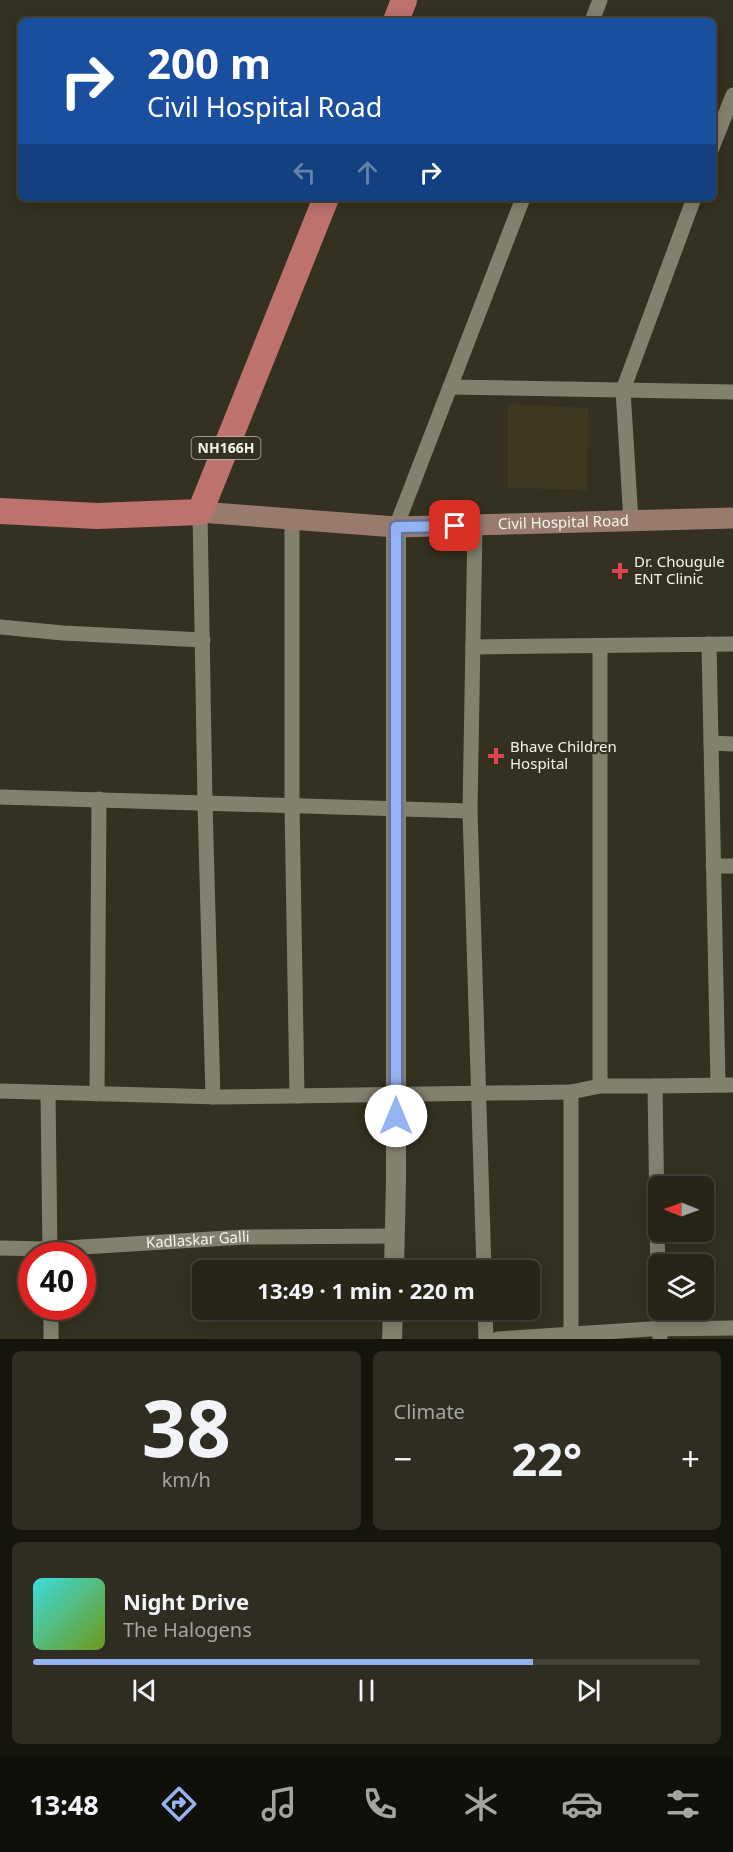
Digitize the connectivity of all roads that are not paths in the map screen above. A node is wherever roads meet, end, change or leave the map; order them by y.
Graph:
1 (404, 0) edge
2 (600, 0) edge
3 (397, 18) edge
4 (593, 18) edge
5 (733, 95) edge
6 (727, 126) edge
7 (716, 142) edge
8 (325, 201) edge
9 (522, 201) edge
10 (693, 201) edge
11 (450, 387) junction
12 (623, 390) junction
13 (733, 392) edge
14 (0, 511) edge
15 (201, 512) junction
16 (733, 518) edge
17 (292, 519) junction
18 (631, 521) junction
19 (475, 525) junction
20 (396, 527) junction
21 (0, 627) edge
22 (203, 640) junction
23 (709, 644) junction
24 (733, 644) edge
25 (600, 646) junction
26 (473, 647) junction
27 (711, 743) junction
28 (733, 744) edge
29 (0, 797) edge
30 (99, 800) junction
31 (205, 803) junction
32 (292, 805) junction
33 (396, 808) junction
34 (470, 811) junction
35 (713, 866) junction
36 (733, 866) edge
37 (725, 1085) edge
38 (600, 1086) junction
39 (655, 1086) junction
40 (0, 1091) edge
41 (572, 1092) junction
42 (48, 1093) junction
43 (479, 1093) junction
44 (97, 1095) junction
45 (396, 1095) junction
46 (213, 1096) junction
47 (297, 1096) junction
48 (395, 1236) junction
49 (50, 1242) edge
50 (0, 1248) edge
51 (18, 1249) edge
52 (96, 1249) edge
53 (658, 1254) edge
54 (394, 1260) edge
55 (484, 1260) edge
56 (51, 1320) edge
57 (393, 1320) edge
58 (485, 1320) edge
59 (733, 1328) edge
60 (659, 1334) edge
61 (572, 1337) edge
62 (51, 1339) edge
63 (392, 1339) edge
64 (486, 1339) edge
65 (498, 1339) edge

1 - 3 highway
2 - 4 street
5 - 6 street
6 - 7 street
8 - 15 highway, NH166H
9 - 11 street
10 - 12 street
11 - 12 street
11 - 20 street
12 - 13 street
12 - 18 street
14 - 15 highway
15 - 17 main road, Civil Hospital Road
15 - 22 street
16 - 18 main road, Civil Hospital Road
17 - 20 main road, Civil Hospital Road
17 - 32 street
18 - 19 main road, Civil Hospital Road
19 - 20 main road, Civil Hospital Road
19 - 26 street
20 - 33 street
21 - 22 street
22 - 31 street
23 - 24 street
23 - 25 street
23 - 27 street
25 - 26 street
25 - 38 street
26 - 34 street
27 - 28 street
27 - 35 street
29 - 30 street
30 - 31 street
30 - 44 street
31 - 32 street
31 - 46 street
32 - 33 street
32 - 47 street
33 - 34 street
33 - 45 street
34 - 43 street
35 - 36 street
35 - 37 street
37 - 39 street
38 - 39 street
38 - 41 street
39 - 53 street
40 - 42 street
41 - 43 street
41 - 61 street
42 - 44 street
42 - 49 street
43 - 45 street
43 - 55 street
44 - 46 street
45 - 47 street
45 - 48 street
46 - 47 street
48 - 52 street, Kadlaskar Galli
48 - 54 street
50 - 51 street, Kadlaskar Galli
56 - 62 street
57 - 63 street
58 - 64 street
59 - 60 street
60 - 61 street
61 - 65 street

